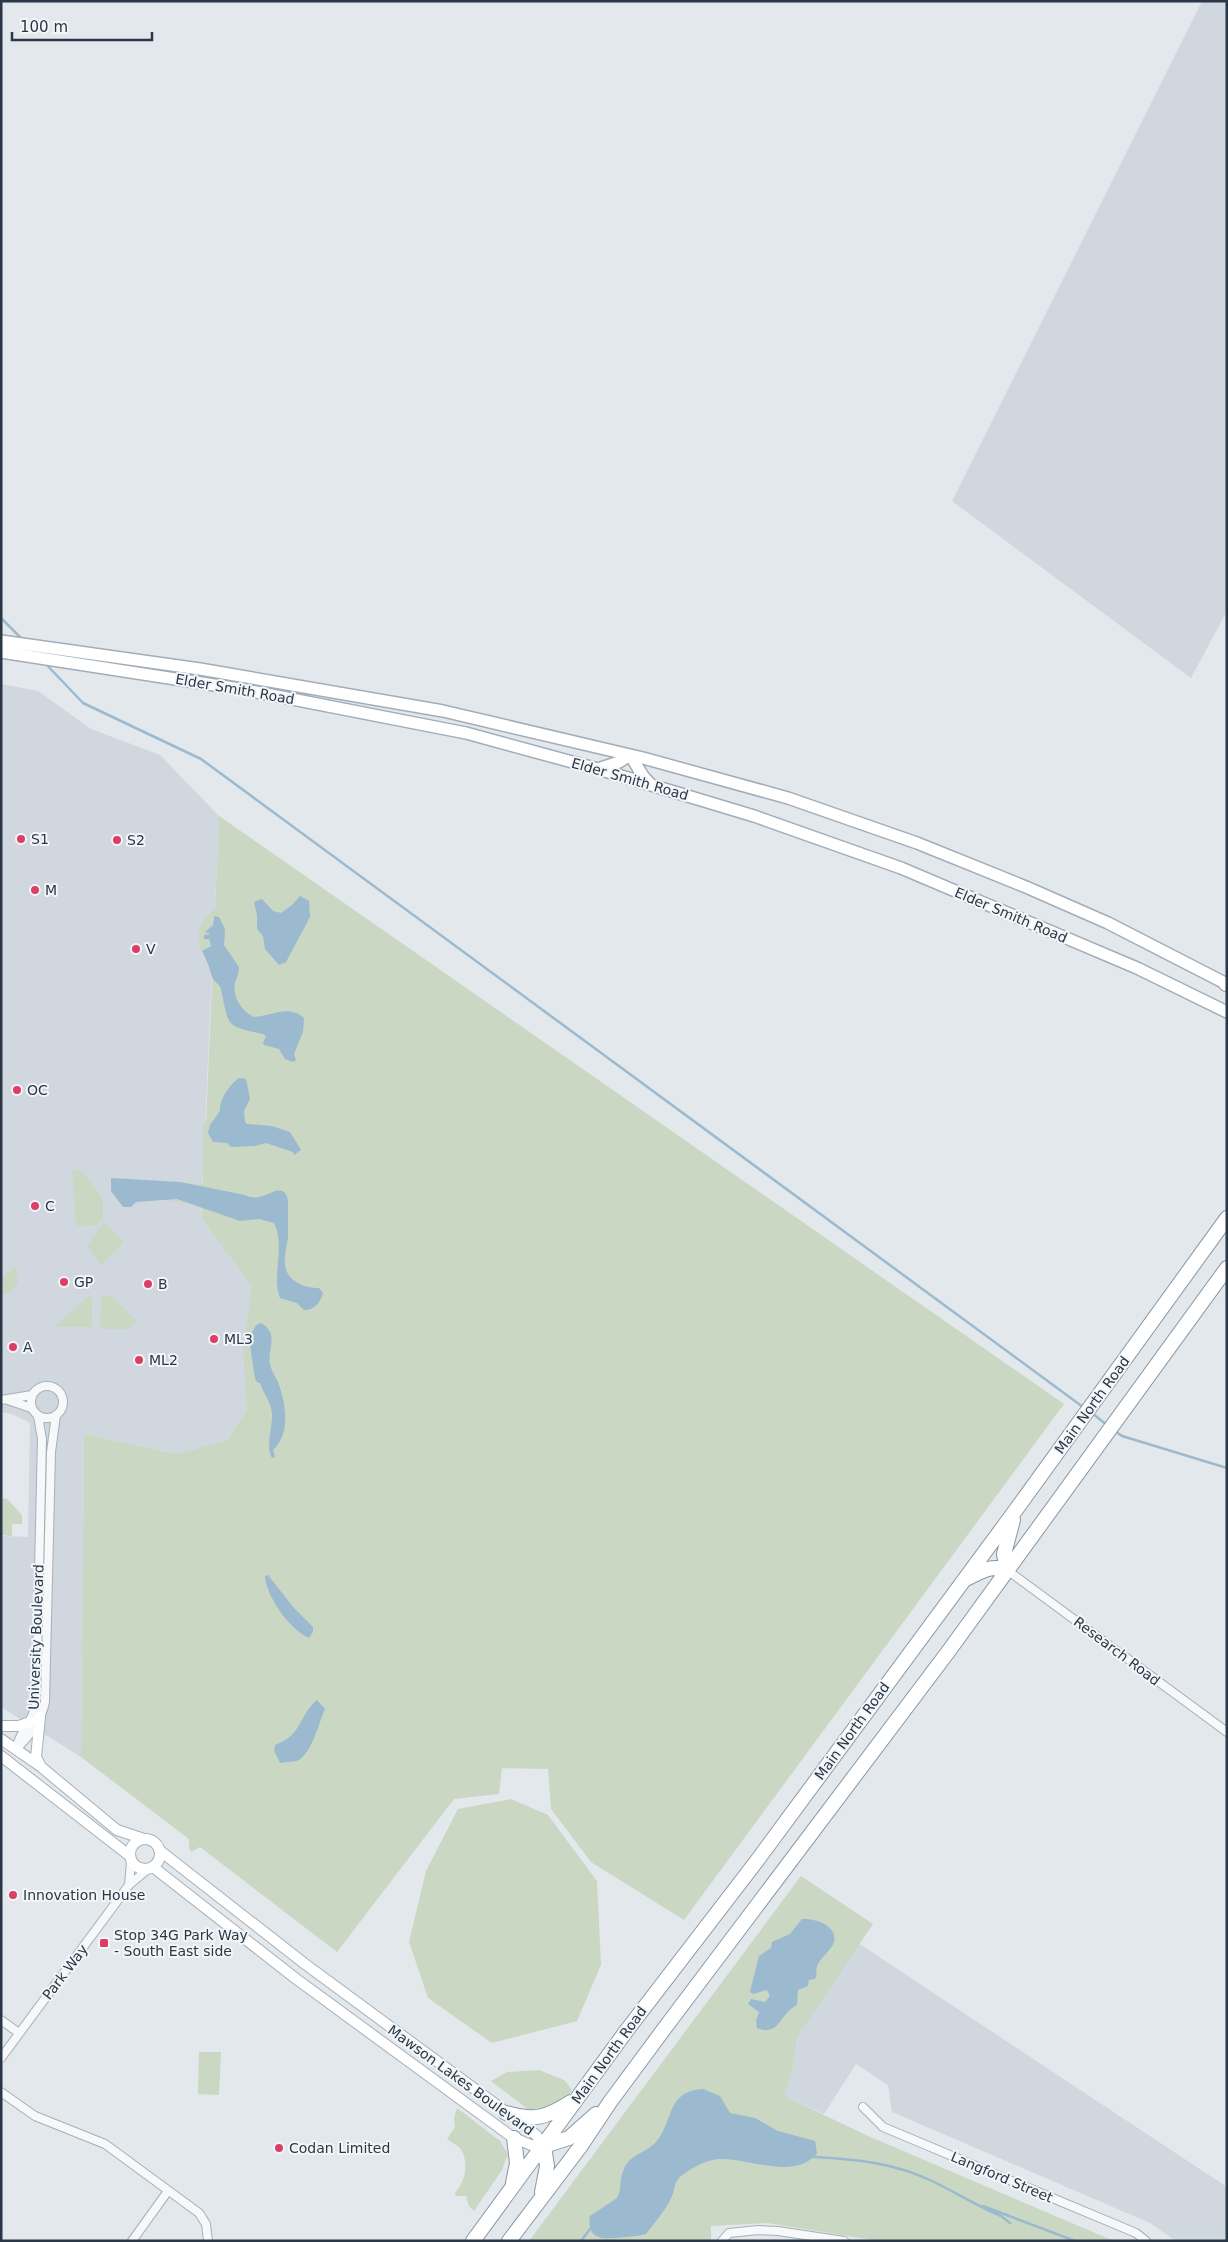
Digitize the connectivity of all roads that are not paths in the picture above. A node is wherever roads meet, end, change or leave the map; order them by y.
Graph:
1 (6, 641) edge
2 (1, 652) edge
3 (630, 754) junction
4 (598, 769) junction
5 (653, 786) junction
6 (1226, 984) edge
7 (1227, 1012) edge
8 (1227, 1218) edge
9 (1227, 1268) edge
10 (32, 1395) junction
11 (4, 1400) edge
12 (31, 1408) junction
13 (56, 1415) junction
14 (38, 1416) junction
15 (1016, 1511) junction
16 (1007, 1570) junction
17 (964, 1580) junction
18 (40, 1717) junction
19 (30, 1722) junction
20 (1, 1726) edge
21 (1227, 1732) edge
22 (1, 1739) edge
23 (16, 1749) junction
24 (4, 1758) edge
25 (40, 1766) junction
26 (144, 1839) junction
27 (159, 1850) junction
28 (130, 1858) junction
29 (151, 1868) junction
30 (129, 1885) junction
31 (1, 2020) edge
32 (19, 2034) junction
33 (1, 2058) edge
34 (1, 2092) edge
35 (578, 2098) junction
36 (610, 2102) junction
37 (863, 2106) dead end
38 (506, 2112) junction
39 (514, 2138) junction
40 (544, 2146) junction
41 (512, 2188) junction
42 (168, 2191) junction
43 (538, 2202) junction
44 (723, 2239) edge
45 (132, 2241) edge
46 (208, 2241) edge
47 (473, 2241) edge
48 (509, 2241) edge
49 (844, 2241) edge
50 (1146, 2241) edge

1 - 3 main road, Elder Smith Road
2 - 4 main road, Elder Smith Road
3 - 4 main road
3 - 5 main road
3 - 6 main road, Elder Smith Road
4 - 5 main road, Elder Smith Road
5 - 7 main road, Elder Smith Road
8 - 15 highway, Main North Road
9 - 16 highway, Main North Road
10 - 11 street
10 - 12 street
10 - 13 street
11 - 12 street
12 - 14 street
13 - 14 street
13 - 18 street, University Boulevard
14 - 19 street, University Boulevard
15 - 16 highway
15 - 17 highway, Main North Road
16 - 17 highway
16 - 21 street, Research Road
16 - 36 highway, Main North Road
17 - 35 highway, Main North Road
18 - 23 street, University Boulevard
18 - 25 street
19 - 20 street
19 - 23 street, University Boulevard
22 - 23 street
23 - 24 street
23 - 25 street
24 - 28 street
25 - 26 street
26 - 27 street
26 - 28 street
27 - 29 street
27 - 38 street, Mawson Lakes Boulevard
28 - 29 street
28 - 30 street
29 - 30 street, Park Way
29 - 39 street, Mawson Lakes Boulevard
30 - 32 street, Park Way
31 - 32 street
32 - 33 street, Park Way
34 - 42 street
35 - 38 highway
35 - 40 highway, Main North Road
36 - 40 highway
36 - 43 highway, Main North Road
37 - 50 street, Langford Street
38 - 40 street, Mawson Lakes Boulevard
39 - 40 street, Mawson Lakes Boulevard
39 - 41 highway
40 - 41 highway, Main North Road
40 - 43 highway
41 - 47 highway, Main North Road
42 - 45 street
42 - 46 street
43 - 48 highway, Main North Road
44 - 49 street

